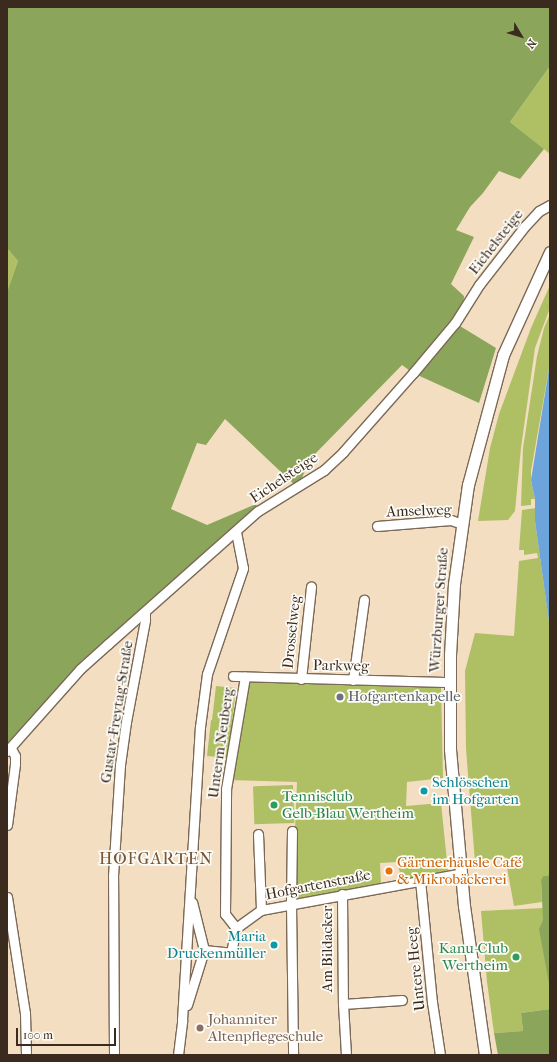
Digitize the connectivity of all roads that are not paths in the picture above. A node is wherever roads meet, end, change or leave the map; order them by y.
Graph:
1 (550, 205) edge
2 (550, 252) edge
3 (462, 524) junction
4 (377, 526) dead end
5 (236, 533) junction
6 (311, 587) dead end
7 (364, 600) dead end
8 (145, 612) junction
9 (233, 676) dead end
10 (245, 677) junction
11 (301, 679) junction
12 (353, 680) junction
13 (449, 682) junction
14 (9, 750) edge
15 (7, 825) edge
16 (292, 831) dead end
17 (258, 834) dead end
18 (462, 873) junction
19 (420, 880) junction
20 (190, 893) junction
21 (342, 894) junction
22 (7, 897) edge
23 (291, 904) junction
24 (262, 910) junction
25 (236, 928) junction
26 (204, 950) junction
27 (402, 1000) dead end
28 (343, 1004) junction
29 (182, 1020) junction
30 (26, 1055) edge
31 (114, 1055) edge
32 (178, 1055) edge
33 (293, 1055) edge
34 (346, 1055) edge
35 (440, 1055) edge
36 (485, 1055) edge

1 - 5 street, Eichelsteige
2 - 3 main road, Würzburger Straße
3 - 4 street, Amselweg
3 - 13 main road, Würzburger Straße
5 - 8 street, Eichelsteige
5 - 20 street
6 - 11 street, Drosselweg
7 - 12 street
8 - 14 street, Eichelsteige
8 - 31 street, Gustav-Freytag-Straße
9 - 10 street, Parkweg
10 - 11 street, Parkweg
10 - 25 street, Unterm Neuberg
11 - 12 street, Parkweg
12 - 13 street, Parkweg
13 - 18 main road, Würzburger Straße
14 - 15 street
16 - 23 street
17 - 24 street
18 - 19 street, Hofgartenstraße
18 - 36 main road, Würzburger Straße
19 - 21 street, Hofgartenstraße
19 - 35 street, Untere Heeg
20 - 26 street
20 - 29 street
21 - 23 street, Hofgartenstraße
21 - 28 street, Am Bildacker
22 - 30 street
23 - 24 street, Hofgartenstraße
23 - 33 street
24 - 25 street, Hofgartenstraße
25 - 26 street
26 - 29 street
27 - 28 street, Am Bildacker
28 - 34 street, Am Bildacker
29 - 32 street

